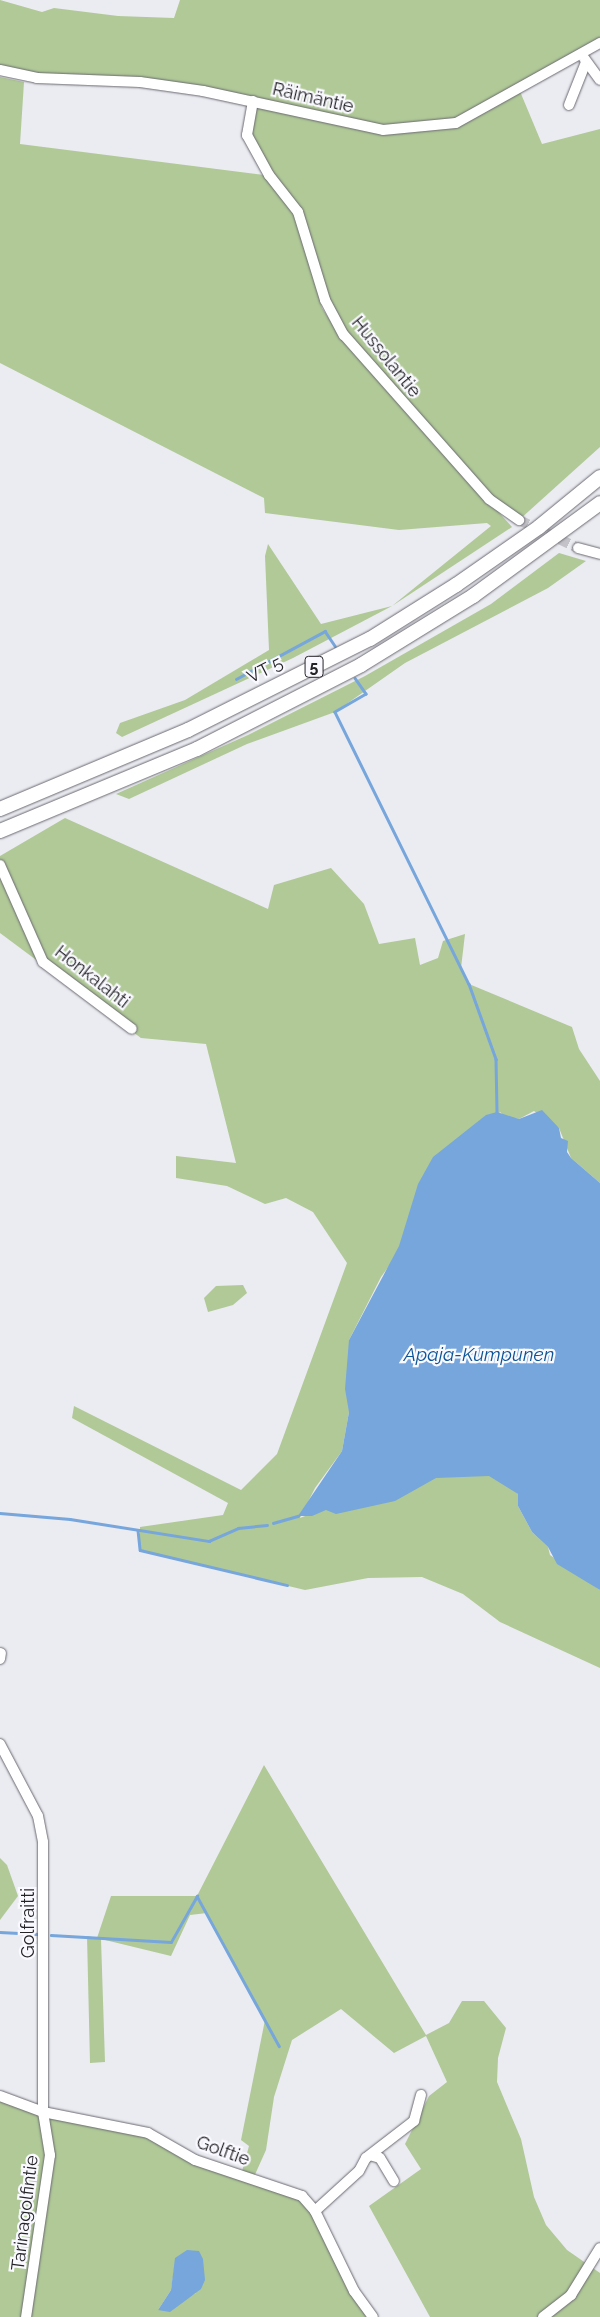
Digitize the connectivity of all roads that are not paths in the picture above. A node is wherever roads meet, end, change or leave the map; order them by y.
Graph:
1 (600, 43) edge
2 (584, 57) junction
3 (0, 70) edge
4 (600, 80) edge
5 (252, 100) junction
6 (569, 105) dead end
7 (600, 477) edge
8 (600, 503) edge
9 (519, 520) tunnel mouth
10 (578, 548) tunnel mouth
11 (600, 554) edge
12 (0, 809) edge
13 (0, 831) edge
14 (0, 866) edge
15 (132, 1029) dead end
16 (0, 1744) edge
17 (0, 2096) edge
18 (421, 2096) dead end
19 (43, 2112) junction
20 (373, 2156) junction
21 (394, 2181) dead end
22 (314, 2211) junction
23 (600, 2248) edge
24 (26, 2317) edge
25 (373, 2317) edge
26 (543, 2317) edge

1 - 2 street, Räimäntie
2 - 4 street
2 - 5 street, Räimäntie
2 - 6 street
3 - 5 street, Räimäntie
5 - 9 street, Hussolantie
7 - 12 highway, VT 5 / 5
8 - 13 highway, 5
10 - 11 street
14 - 15 street, Honkalahti
16 - 19 street, Golfraitti
17 - 19 street, Golftie
18 - 20 street
19 - 22 street, Golftie
19 - 24 street, Tarinagolfintie
20 - 21 street
20 - 22 street
22 - 25 street, Golftie
23 - 26 street

